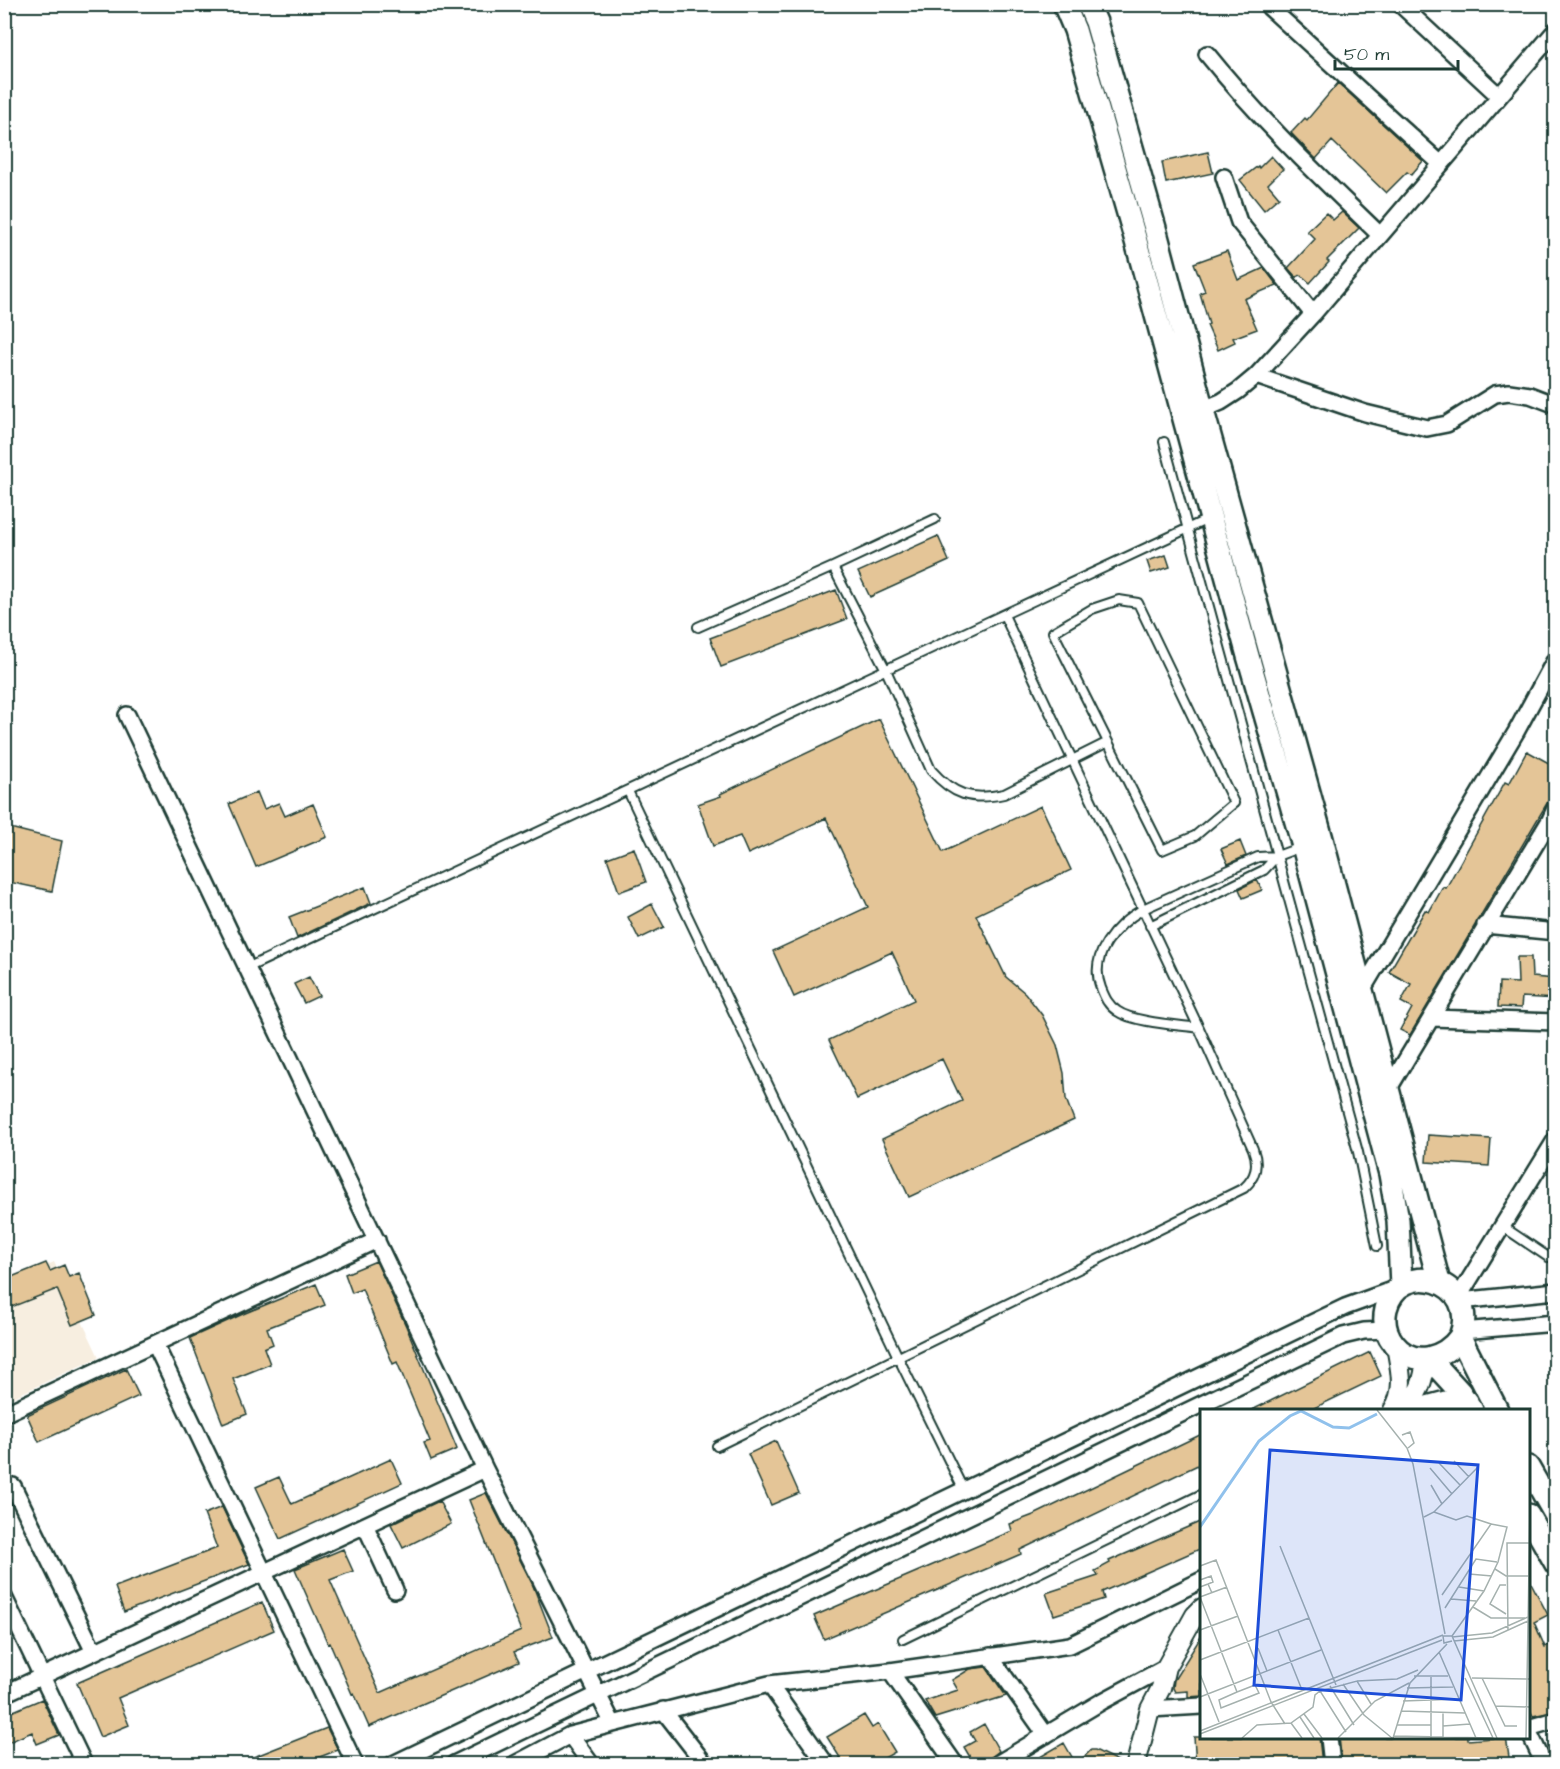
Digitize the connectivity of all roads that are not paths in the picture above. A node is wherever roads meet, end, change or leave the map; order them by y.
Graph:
1 (1064, 4) edge
2 (1088, 4) edge
3 (1400, 4) edge
4 (1269, 7) dead end
5 (1556, 30) edge
6 (1207, 54) dead end
7 (1499, 96) junction
8 (1441, 164) junction
9 (1224, 177) dead end
10 (1380, 236) junction
11 (1313, 314) junction
12 (1256, 376) junction
13 (1556, 405) edge
14 (1193, 414) junction
15 (1164, 442) dead end
16 (1231, 512) junction
17 (934, 519) dead end
18 (1210, 519) junction
19 (1187, 529) junction
20 (833, 567) junction
21 (1004, 615) junction
22 (698, 627) dead end
23 (1556, 658) edge
24 (886, 670) junction
25 (127, 715) dead end
26 (1108, 742) junction
27 (1073, 761) junction
28 (628, 791) junction
29 (1554, 816) edge
30 (1312, 842) junction
31 (1277, 856) junction
32 (1143, 909) junction
33 (1485, 925) junction
34 (1150, 926) junction
35 (1556, 932) edge
36 (247, 968) junction
37 (1361, 992) junction
38 (1431, 1018) junction
39 (1556, 1022) edge
40 (1199, 1028) junction
41 (1388, 1090) junction
42 (1556, 1139) edge
43 (1502, 1226) junction
44 (377, 1240) junction
45 (1377, 1246) dead end
46 (1556, 1256) edge
47 (1439, 1282) junction
48 (1401, 1287) junction
49 (1556, 1292) edge
50 (1459, 1299) junction
51 (1556, 1323) edge
52 (1461, 1334) junction
53 (1391, 1338) junction
54 (155, 1344) junction
55 (898, 1357) junction
56 (1427, 1358) junction
57 (1469, 1406) edge
58 (1393, 1409) edge
59 (1403, 1409) edge
60 (1420, 1409) edge
61 (1497, 1409) edge
62 (4, 1414) edge
63 (717, 1446) dead end
64 (485, 1469) junction
65 (1530, 1470) edge
66 (13, 1486) dead end
67 (964, 1491) junction
68 (1200, 1495) edge
69 (1556, 1516) edge
70 (1530, 1518) edge
71 (365, 1525) junction
72 (1556, 1564) edge
73 (263, 1573) junction
74 (1200, 1581) edge
75 (395, 1590) dead end
76 (4, 1597) edge
77 (1199, 1613) edge
78 (903, 1639) dead end
79 (94, 1652) junction
80 (990, 1656) junction
81 (1166, 1667) junction
82 (890, 1671) junction
83 (585, 1672) junction
84 (42, 1677) junction
85 (769, 1684) junction
86 (4, 1694) edge
87 (599, 1695) junction
88 (1200, 1707) edge
89 (1150, 1709) junction
90 (663, 1710) junction
91 (1556, 1720) edge
92 (613, 1724) junction
93 (1530, 1728) edge
94 (1530, 1733) edge
95 (570, 1735) junction
96 (1046, 1735) junction
97 (1329, 1739) edge
98 (84, 1764) edge
99 (355, 1764) edge
100 (393, 1764) edge
101 (454, 1764) edge
102 (515, 1764) edge
103 (591, 1764) edge
104 (705, 1764) edge
105 (826, 1764) edge
106 (955, 1764) edge
107 (997, 1764) edge
108 (1136, 1764) edge
109 (1332, 1764) edge
110 (1544, 1764) edge

1 - 14 main road
2 - 14 main road
3 - 7 street
4 - 8 street
5 - 7 street
6 - 10 street
7 - 8 street
8 - 10 street
9 - 11 street
10 - 11 street
11 - 12 street
12 - 13 street
12 - 14 street
14 - 16 main road
14 - 18 main road
15 - 19 lane
16 - 18 main road
16 - 30 main road
17 - 20 lane
18 - 19 lane
18 - 30 main road
19 - 21 lane
19 - 31 lane
20 - 22 lane
20 - 24 lane
21 - 24 lane
21 - 27 lane
23 - 37 street
24 - 27 lane
24 - 28 lane
25 - 36 street
26 - 26 lane
26 - 27 lane
27 - 32 lane
28 - 36 lane
28 - 55 lane
29 - 33 street
30 - 31 lane
30 - 37 main road
30 - 48 main road
31 - 32 lane
31 - 34 lane
31 - 45 lane
32 - 34 lane
32 - 40 lane
33 - 35 street
33 - 38 street
34 - 40 lane
36 - 44 street
37 - 41 main road
38 - 39 street
38 - 41 street
40 - 55 lane
41 - 47 main road
42 - 43 street
43 - 46 lane
43 - 50 street
44 - 54 street
44 - 64 street
47 - 48 main road
47 - 50 main road
48 - 53 main road
48 - 67 street
49 - 50 street
50 - 52 main road
51 - 52 street
52 - 56 main road
52 - 61 main road
53 - 56 main road
53 - 58 street
53 - 87 street
54 - 62 street
54 - 73 street
55 - 63 lane
55 - 67 lane
56 - 57 main road
56 - 59 street
57 - 60 main road
64 - 71 street
64 - 83 street
65 - 69 main road
66 - 79 street
67 - 83 street
68 - 78 lane
70 - 72 main road
71 - 73 street
71 - 75 street
73 - 79 street
73 - 99 street
74 - 80 street
76 - 84 street
77 - 81 street
79 - 84 street
80 - 82 street
80 - 96 street
81 - 89 street
81 - 96 street
82 - 85 street
82 - 106 street
83 - 87 street
83 - 100 street
84 - 86 street
84 - 98 street
85 - 90 street
85 - 105 street
87 - 92 street
87 - 101 street
88 - 89 street
89 - 108 street
90 - 92 street
90 - 104 street
91 - 93 street
92 - 95 street
94 - 110 street
95 - 102 street
95 - 103 street
96 - 107 street
97 - 109 street

